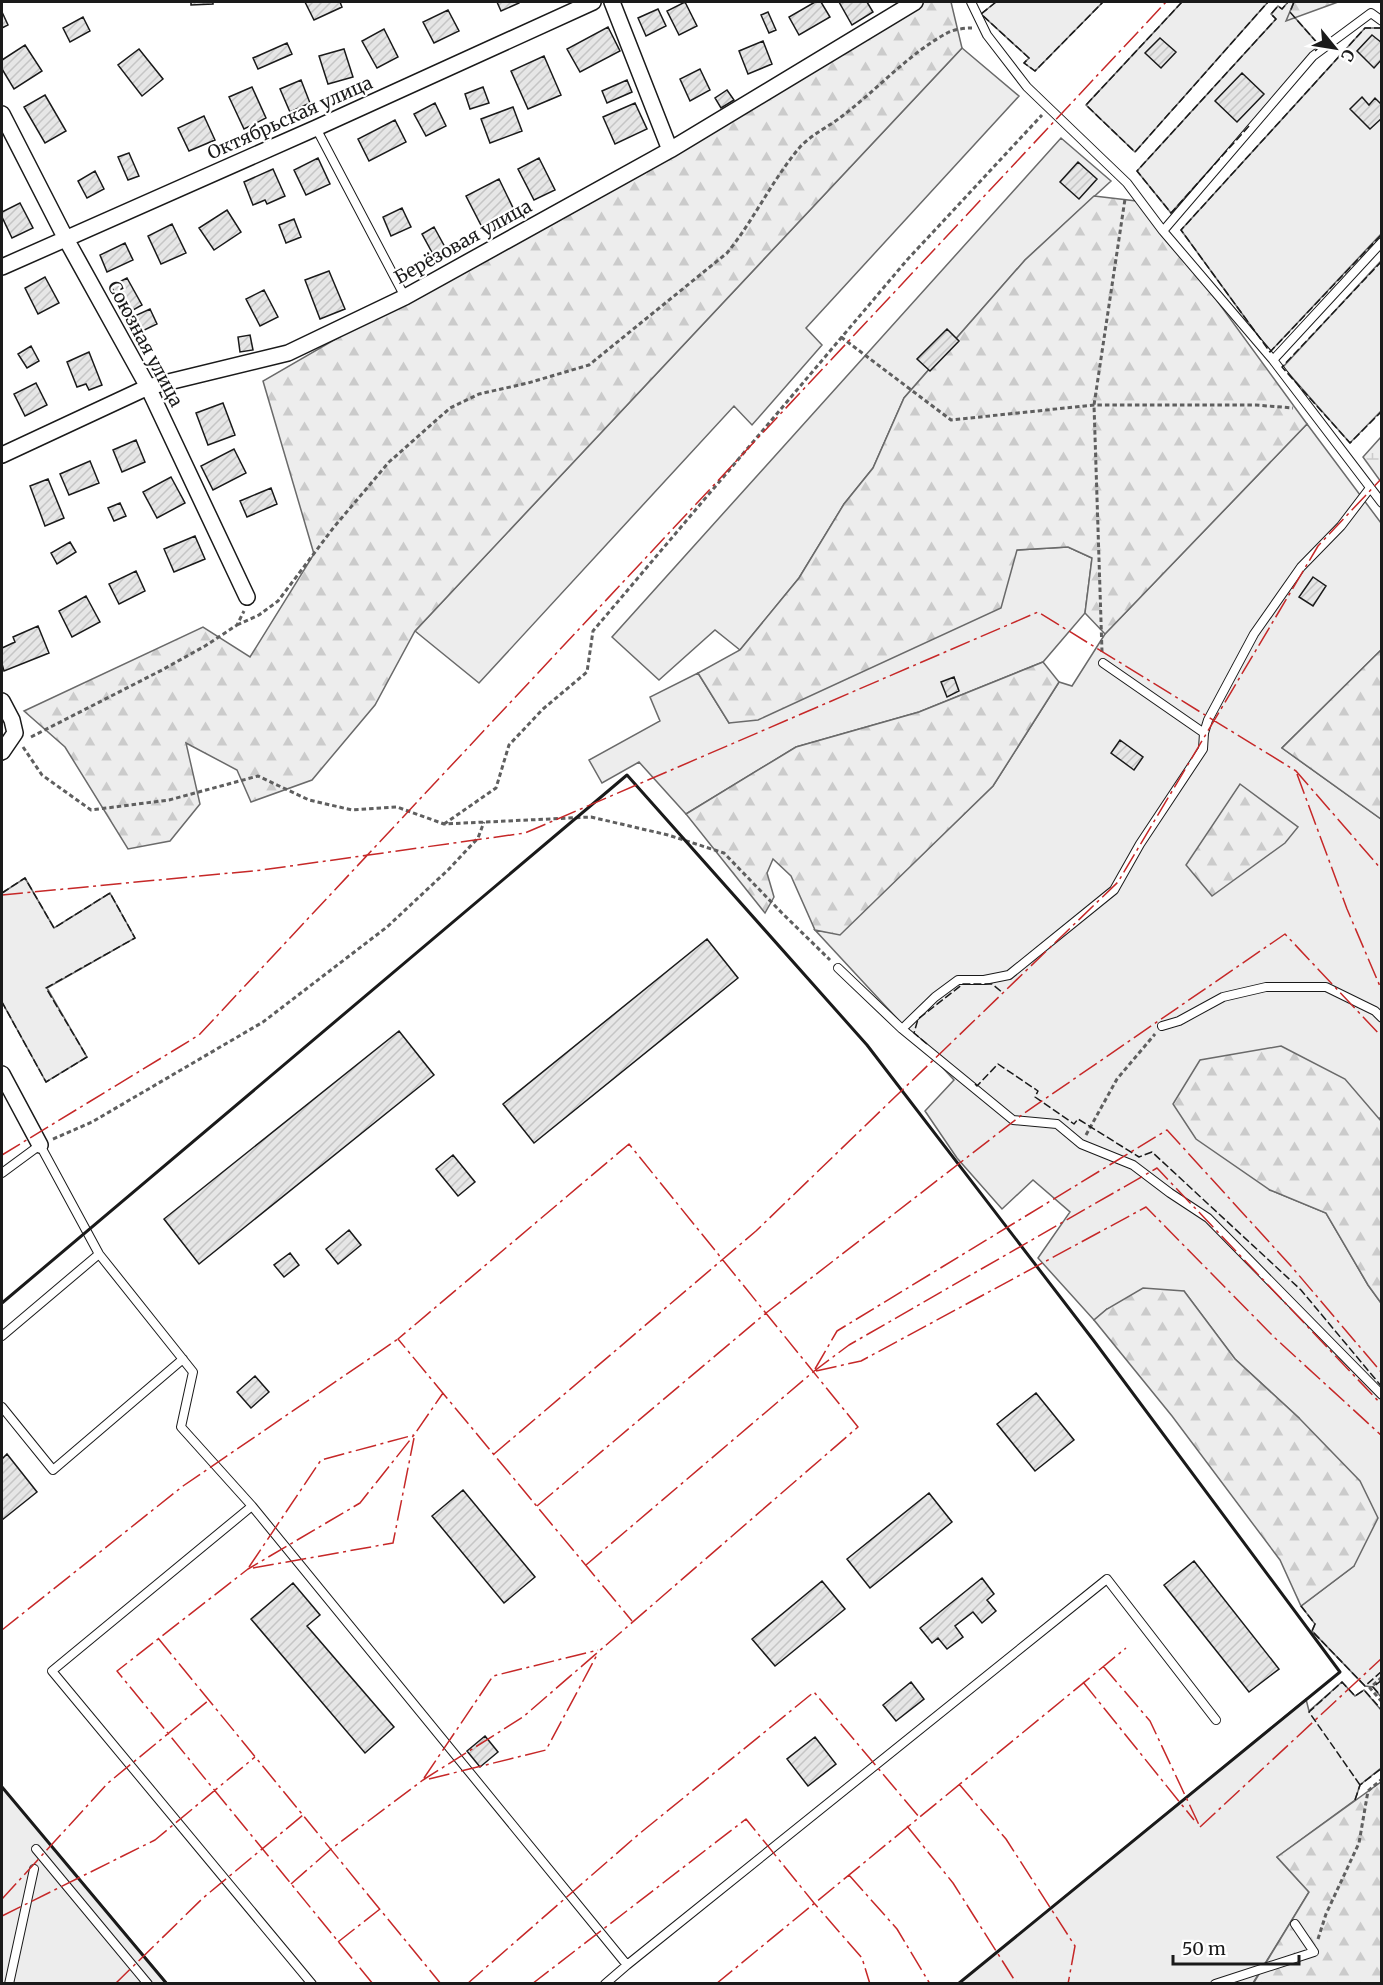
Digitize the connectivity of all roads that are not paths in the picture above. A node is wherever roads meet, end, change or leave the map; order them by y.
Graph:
1 (593, 2) edge
2 (612, 2) edge
3 (915, 2) edge
4 (971, 2) edge
5 (1382, 21) edge
6 (2, 114) edge
7 (316, 128) junction
8 (670, 150) junction
9 (1163, 231) junction
10 (66, 239) junction
11 (1382, 242) edge
12 (2, 267) edge
13 (405, 297) junction
14 (1273, 360) junction
15 (148, 387) junction
16 (2, 455) edge
17 (1370, 488) junction
18 (1382, 503) edge
19 (247, 597) road end
20 (1103, 663) road end
21 (2, 702) edge
22 (1204, 733) junction
23 (2, 752) edge
24 (838, 968) road end
25 (1382, 1018) edge
26 (1162, 1026) road end
27 (902, 1029) junction
28 (2, 1074) edge
29 (40, 1145) junction
30 (2, 1173) edge
31 (99, 1254) junction
32 (2, 1336) edge
33 (183, 1359) junction
34 (1382, 1395) edge
35 (2, 1407) edge
36 (252, 1506) junction
37 (1216, 1720) dead end
38 (36, 1849) dead end
39 (34, 1869) dead end
40 (1295, 1924) dead end
41 (627, 1965) junction
42 (9, 1983) edge
43 (148, 1983) edge
44 (312, 1983) edge
45 (604, 1983) edge
46 (1215, 1983) edge

1 - 7 street, Октябрьская улица
2 - 8 street
3 - 8 street, Берёзовая улица
4 - 9 lane
5 - 9 lane
6 - 10 street, Союзная улица
7 - 10 street, Октябрьская улица
7 - 13 lane
8 - 13 street, Берёзовая улица
9 - 14 lane
10 - 12 street, Октябрьская улица
10 - 15 street, Союзная улица
11 - 14 lane
13 - 15 street, Берёзовая улица
14 - 17 lane
15 - 16 street, Берёзовая улица
15 - 19 street, Союзная улица
17 - 18 lane
17 - 22 lane
20 - 22 lane
21 - 23 street
22 - 27 lane
24 - 27 lane
25 - 26 lane
27 - 34 lane
28 - 29 street
29 - 30 lane
29 - 31 lane
31 - 32 lane
31 - 33 lane
33 - 35 lane
33 - 36 lane
36 - 41 lane
36 - 44 lane
37 - 41 lane
38 - 43 lane
39 - 42 lane
40 - 46 lane
41 - 45 lane

